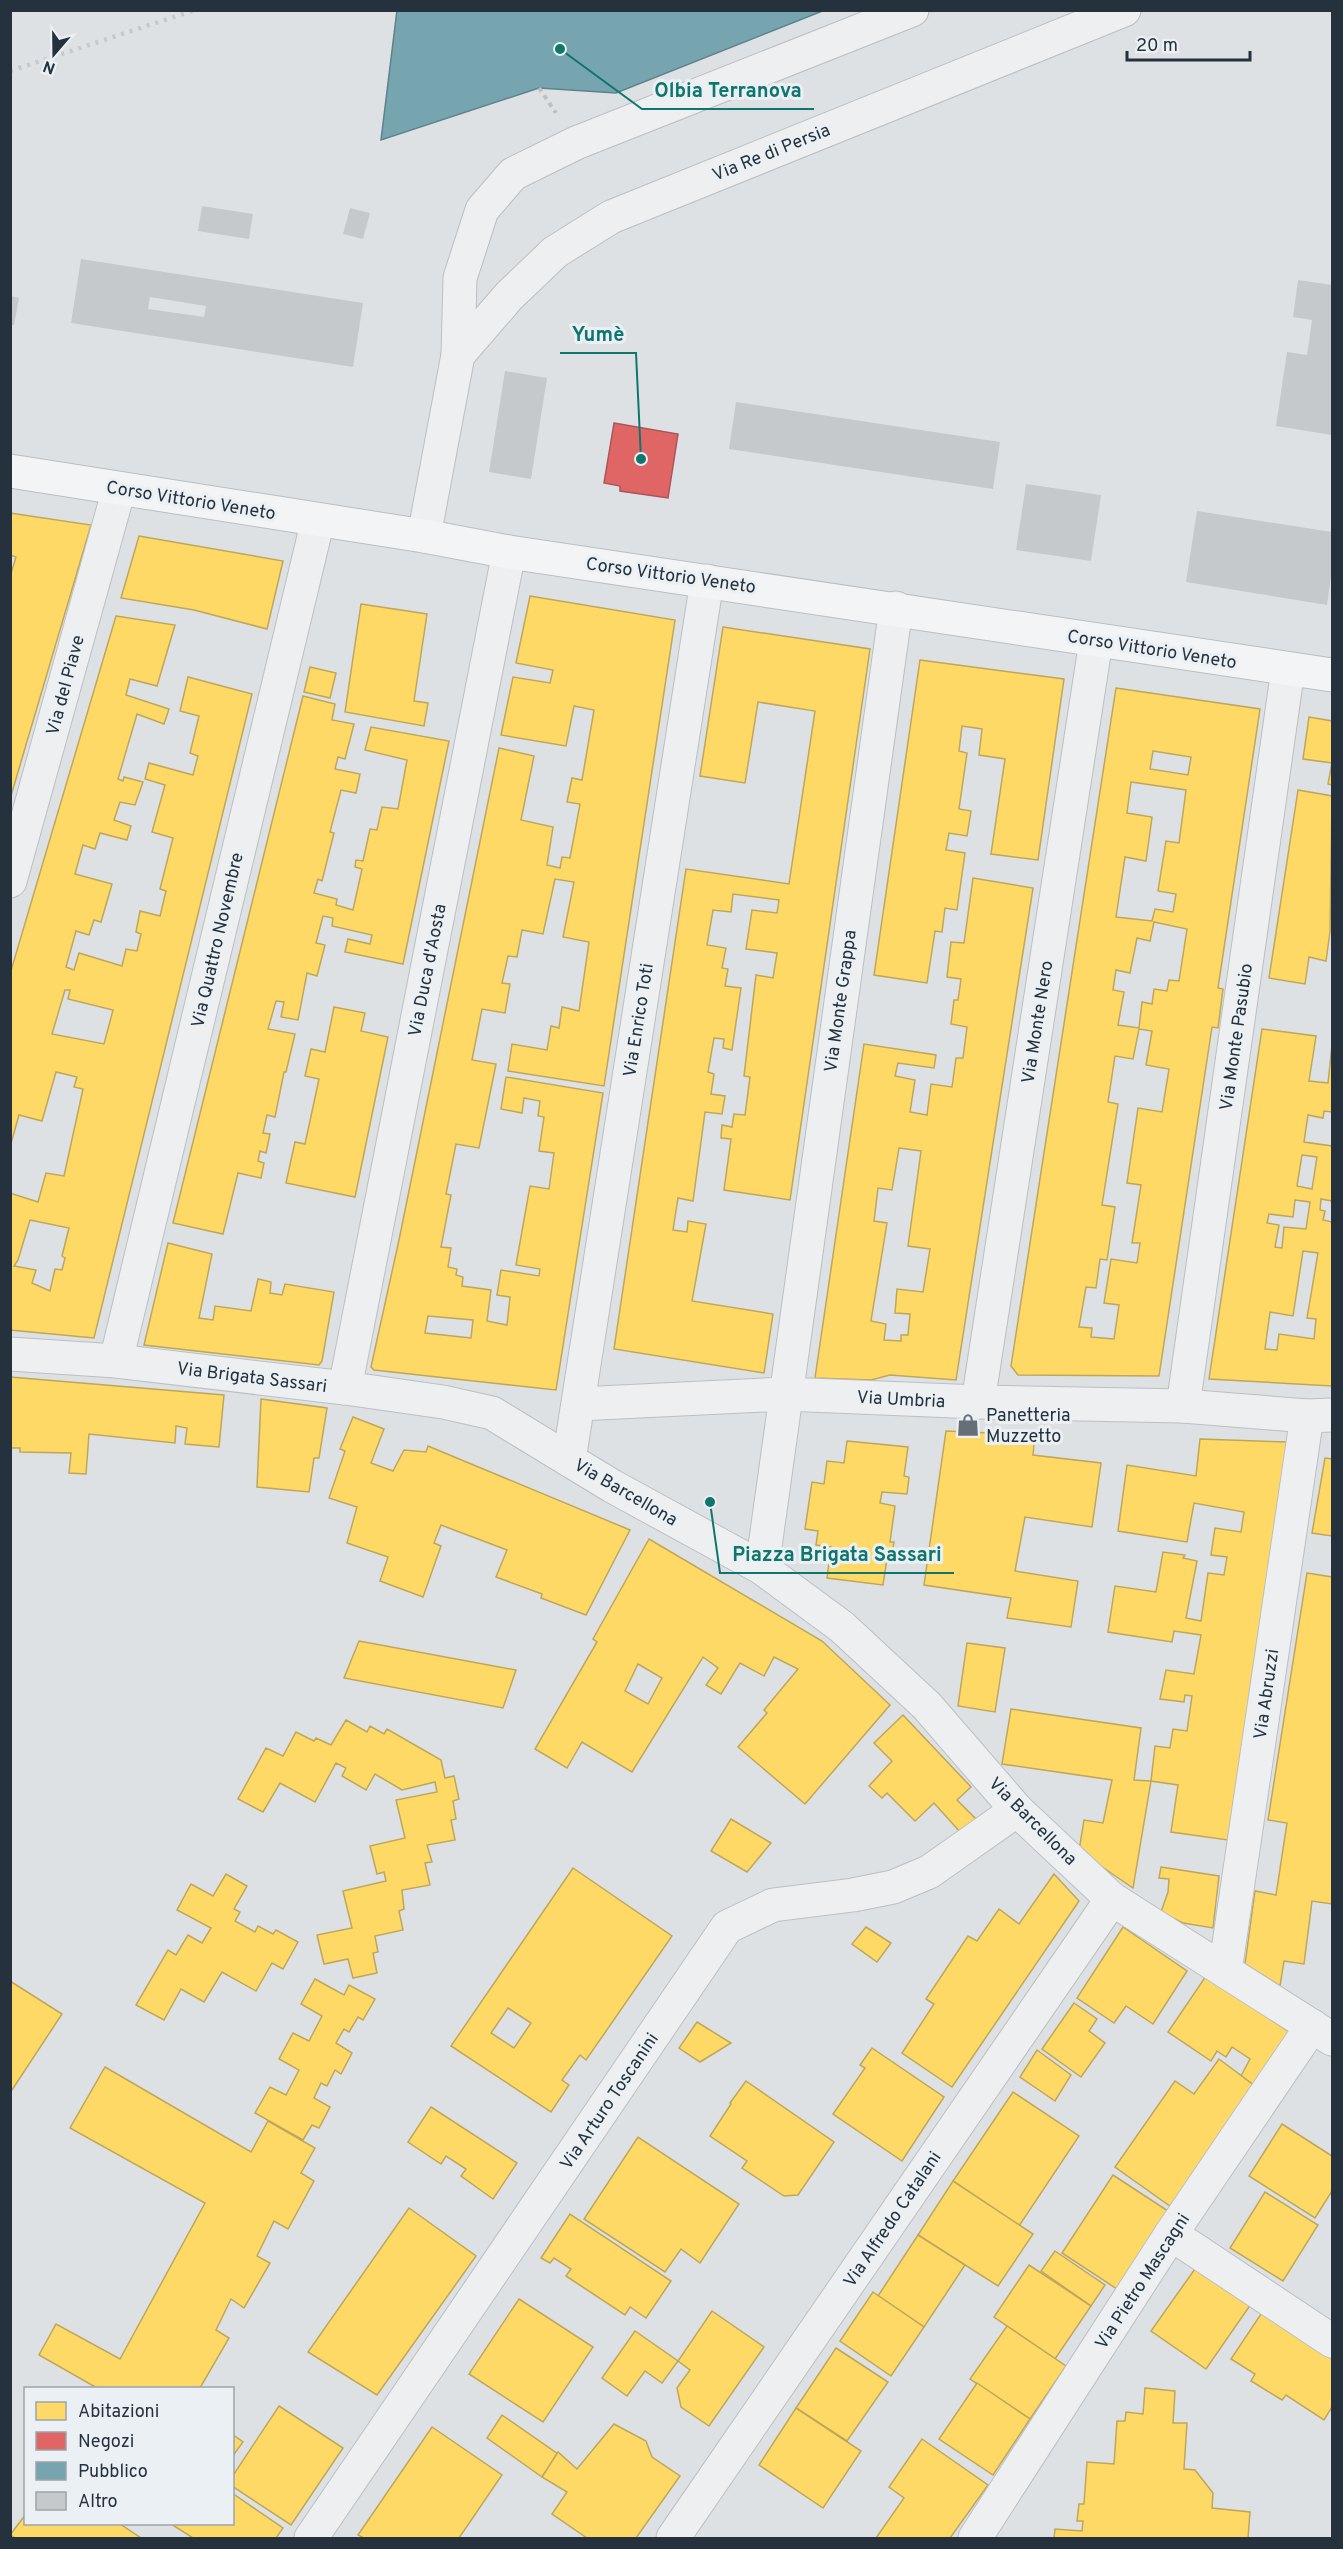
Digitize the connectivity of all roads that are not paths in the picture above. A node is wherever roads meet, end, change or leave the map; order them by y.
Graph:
1 (912, 10) edge
2 (1124, 10) edge
3 (458, 355) junction
4 (10, 471) edge
5 (119, 489) junction
6 (318, 520) junction
7 (424, 536) junction
8 (509, 552) junction
9 (707, 581) junction
10 (896, 608) junction
11 (1096, 641) junction
12 (1288, 669) junction
13 (1332, 675) edge
14 (10, 881) edge
15 (10, 1354) edge
16 (116, 1361) junction
17 (345, 1388) junction
18 (785, 1394) junction
19 (978, 1402) junction
20 (578, 1404) junction
21 (1183, 1406) junction
22 (492, 1413) joint
23 (1320, 1416) edge
24 (569, 1460) junction
25 (762, 1568) junction
26 (1017, 1810) junction
27 (1112, 1899) junction
28 (1225, 1971) junction
29 (1322, 2032) edge
30 (1172, 2234) junction
31 (1332, 2341) edge
32 (311, 2538) edge
33 (673, 2538) edge
34 (975, 2538) edge

1 - 3 street
2 - 3 street, Via Re di Persia
3 - 7 street
4 - 5 main road, Corso Vittorio Veneto
5 - 6 main road, Corso Vittorio Veneto
5 - 14 street, Via del Piave
6 - 7 main road, Corso Vittorio Veneto
6 - 16 street, Via Quattro Novembre
7 - 8 main road, Corso Vittorio Veneto
8 - 9 main road, Corso Vittorio Veneto
8 - 17 street, Via Duca d'Aosta
9 - 10 main road, Corso Vittorio Veneto
9 - 20 street, Via Enrico Toti
10 - 11 main road, Corso Vittorio Veneto
10 - 18 street, Via Monte Grappa
11 - 12 main road, Corso Vittorio Veneto
11 - 19 street, Via Monte Nero
12 - 13 main road, Corso Vittorio Veneto
12 - 21 street, Via Monte Pasubio
15 - 16 street, Via Brigata Sassari
16 - 17 street, Via Brigata Sassari
17 - 22 street, Via Brigata Sassari
18 - 19 street, Via Umbria
18 - 20 street, Via Umbria
18 - 25 street
19 - 21 street, Via Umbria
20 - 24 street, Via Enrico Toti
21 - 23 street, Via Umbria
22 - 24 street, Via Barcellona
23 - 28 street, Via Abruzzi
24 - 25 street, Via Barcellona
25 - 26 street, Via Barcellona
26 - 27 street, Via Barcellona
26 - 32 street, Via Arturo Toscanini
27 - 28 street, Via Barcellona
27 - 33 street, Via Alfredo Catalani
28 - 29 street, Via Barcellona
29 - 30 street, Via Pietro Mascagni
30 - 31 street
30 - 34 street, Via Pietro Mascagni

